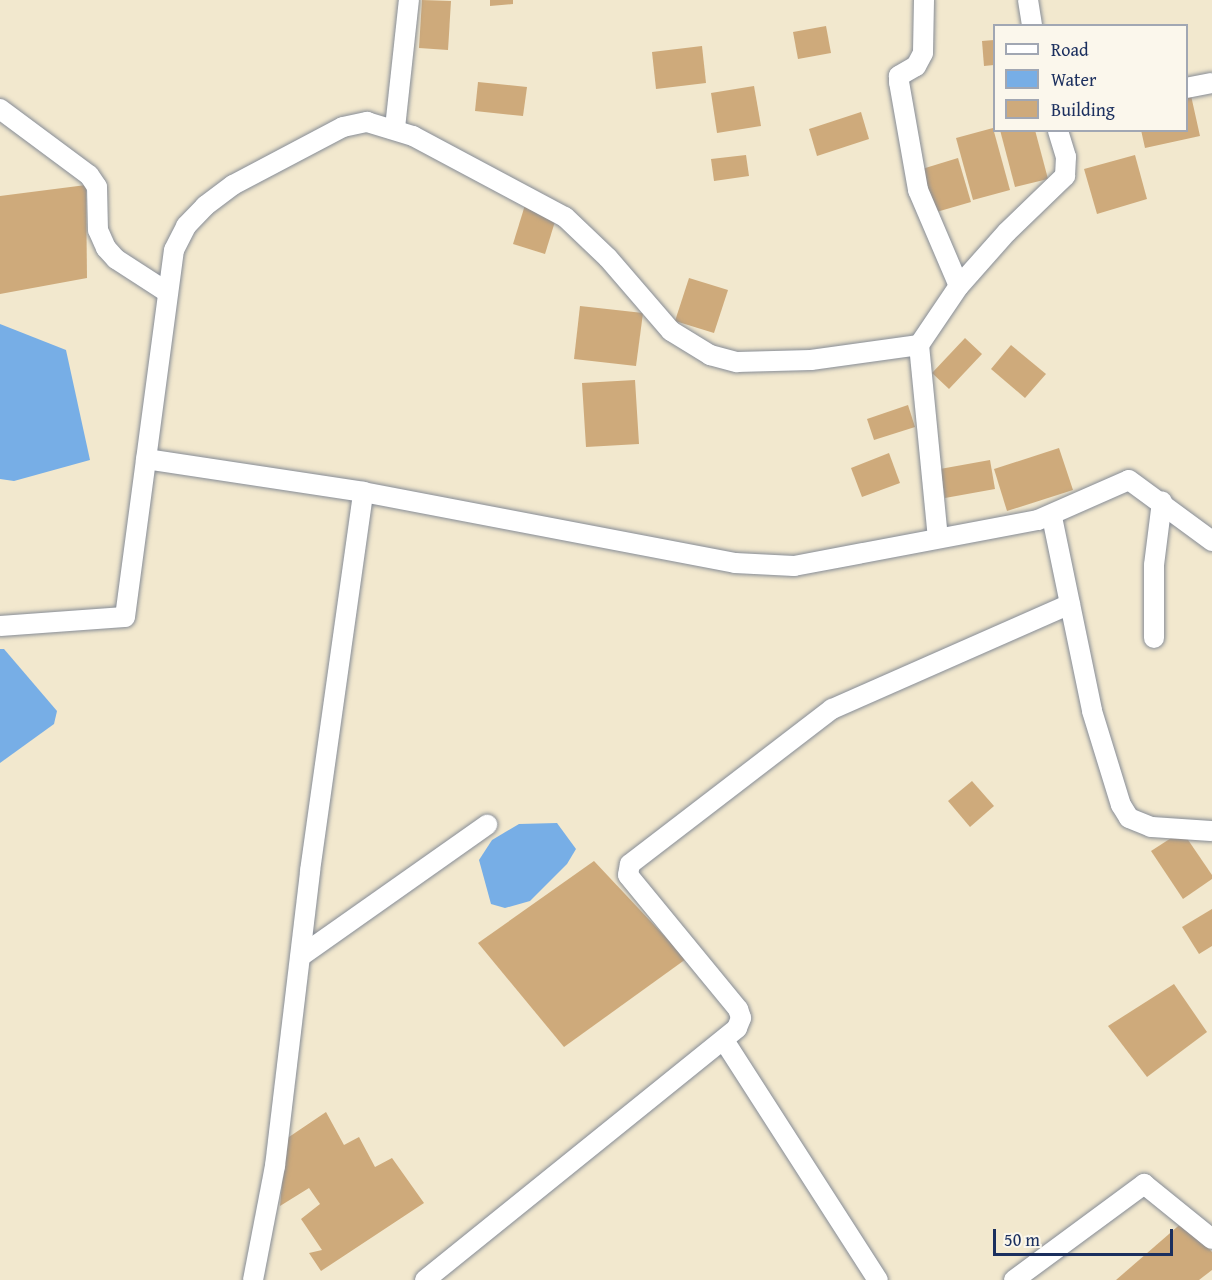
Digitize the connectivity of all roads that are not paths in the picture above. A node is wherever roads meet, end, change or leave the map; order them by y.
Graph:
1 (409, 0) edge
2 (924, 0) edge
3 (1028, 0) edge
4 (1032, 24) edge
5 (1212, 83) edge
6 (1188, 88) edge
7 (0, 109) edge
8 (395, 128) junction
9 (1059, 132) edge
10 (959, 286) junction
11 (167, 292) junction
12 (919, 345) junction
13 (146, 459) junction
14 (363, 492) junction
15 (1162, 502) junction
16 (1052, 517) junction
17 (938, 538) junction
18 (1212, 541) edge
19 (1071, 604) junction
20 (0, 626) edge
21 (1154, 638) dead end
22 (487, 825) dead end
23 (1212, 831) edge
24 (301, 956) junction
25 (725, 1042) junction
26 (1212, 1239) edge
27 (253, 1280) edge
28 (425, 1280) edge
29 (878, 1280) edge
30 (1014, 1280) edge

1 - 8 street
2 - 10 street
3 - 4 street
5 - 6 street
7 - 11 street
8 - 11 street
8 - 12 street
9 - 10 street
10 - 12 street
11 - 13 street
12 - 17 street
13 - 14 street
13 - 20 street
14 - 17 street
14 - 24 street
15 - 16 street
15 - 18 street
15 - 21 street
16 - 17 street
16 - 19 street
19 - 23 street
19 - 25 street
22 - 24 street
24 - 27 street
25 - 28 street
25 - 29 street
26 - 30 street

